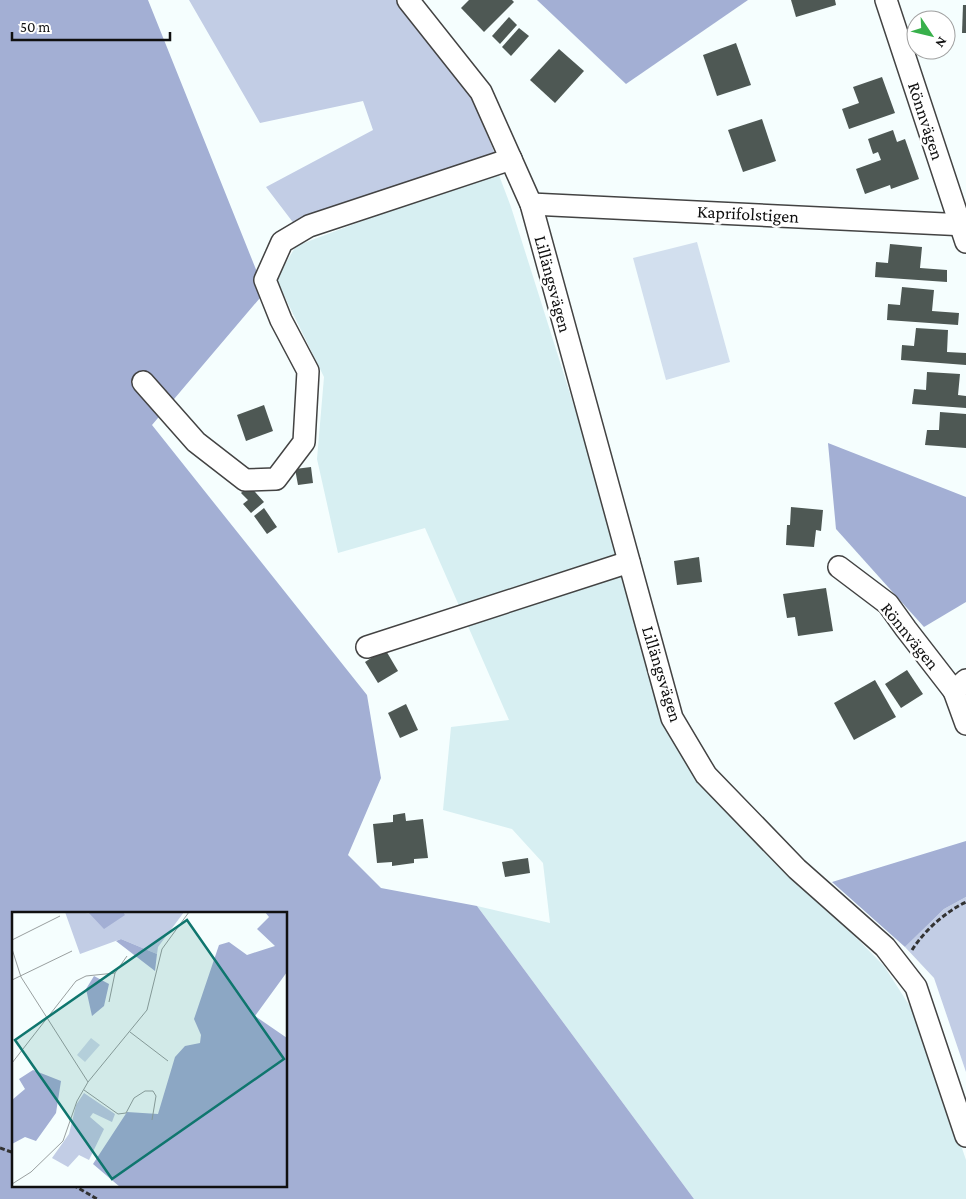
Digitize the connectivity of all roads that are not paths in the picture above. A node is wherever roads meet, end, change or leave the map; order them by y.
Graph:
1 (408, 0) edge
2 (886, 0) edge
3 (511, 159) junction
4 (530, 204) junction
5 (964, 231) edge
6 (144, 382) dead end
7 (629, 562) junction
8 (839, 567) dead end
9 (367, 648) dead end
10 (960, 686) edge
11 (966, 724) edge
12 (966, 1136) edge

1 - 3 street, Lillängsvägen
2 - 5 street, Rönnvägen
3 - 4 street, Lillängsvägen
3 - 6 street
4 - 5 street, Kaprifolstigen
4 - 7 street, Lillängsvägen
7 - 9 street
7 - 12 street, Lillängsvägen
8 - 10 street, Rönnvägen
10 - 11 street, Rönnvägen

